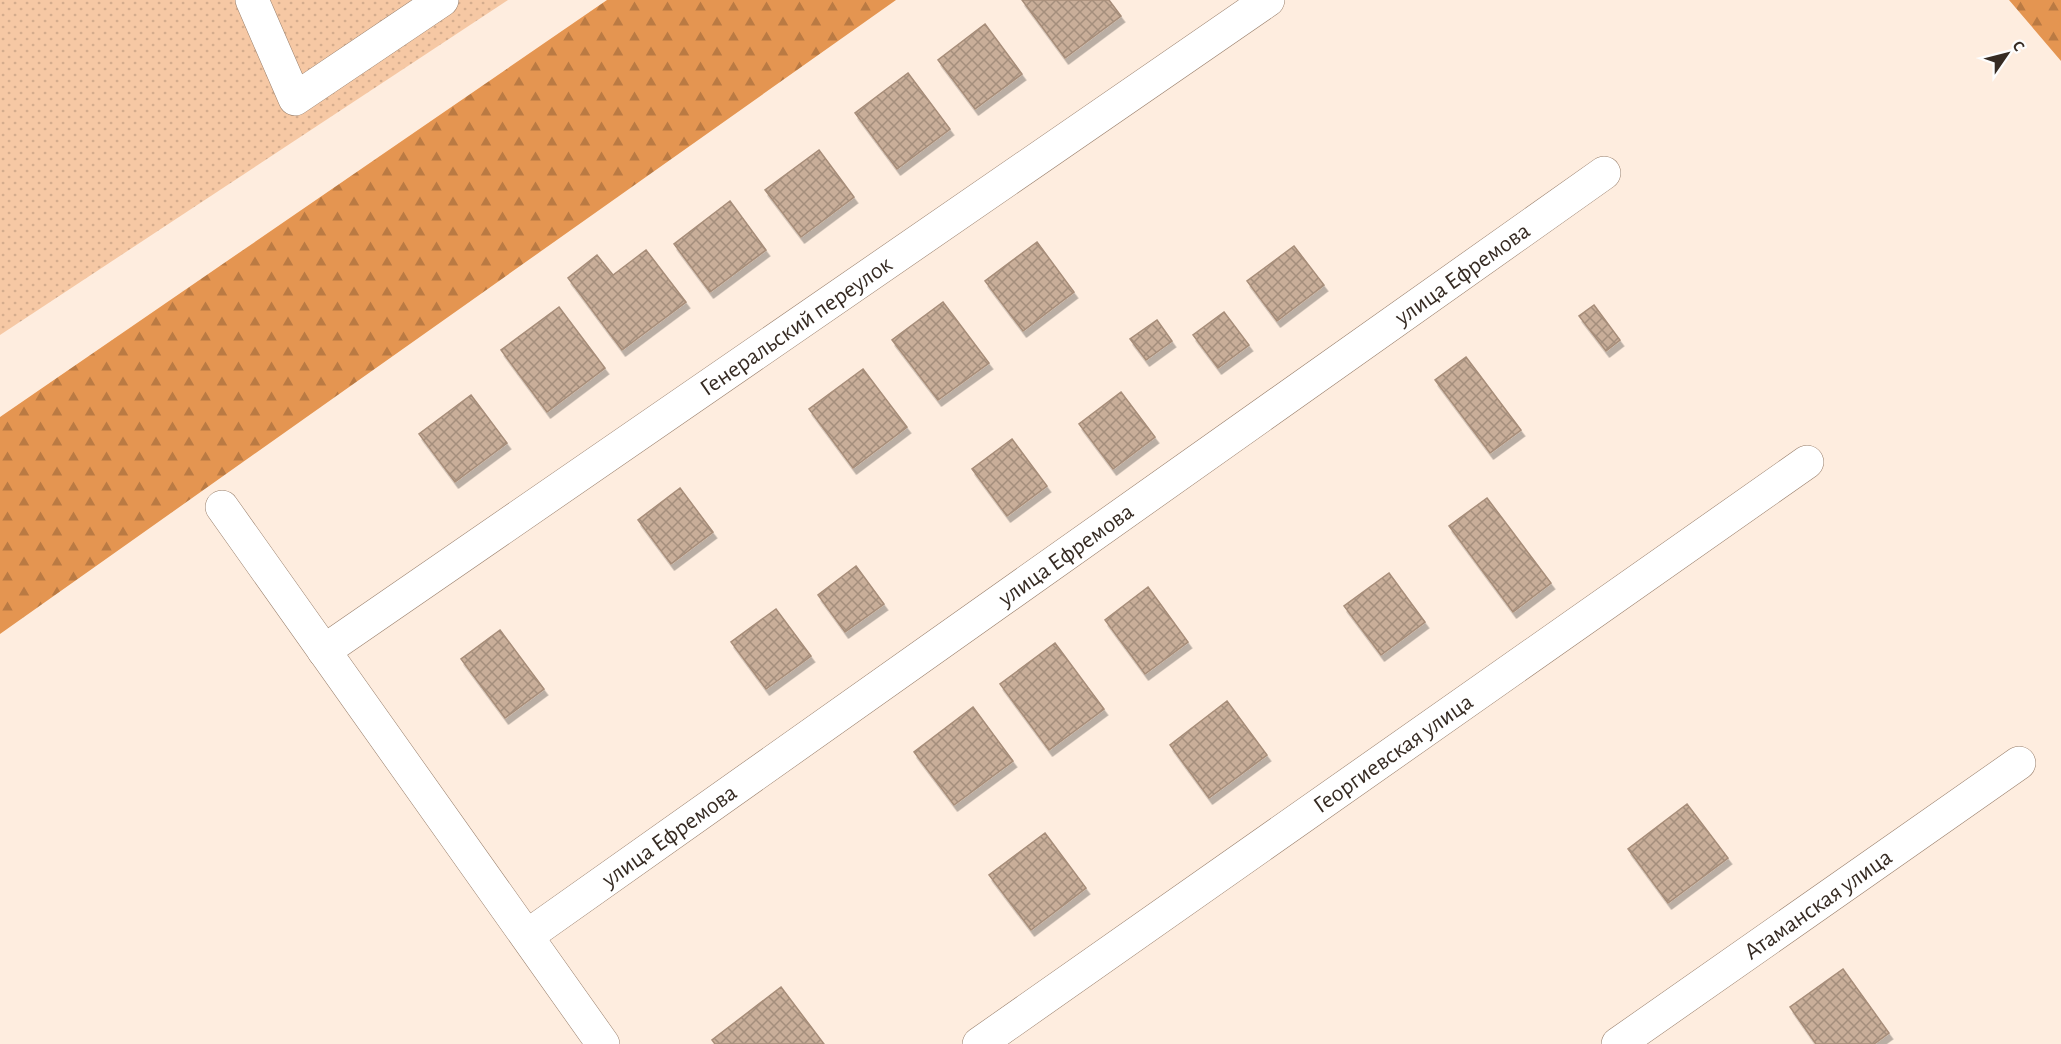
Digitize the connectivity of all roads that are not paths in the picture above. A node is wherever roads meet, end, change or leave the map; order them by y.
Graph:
1 (252, 0) edge
2 (442, 0) edge
3 (1268, 0) edge
4 (1604, 173) dead end
5 (1807, 462) dead end
6 (222, 507) dead end
7 (324, 651) junction
8 (2019, 763) dead end
9 (526, 936) junction
10 (603, 1044) edge
11 (979, 1044) edge
12 (1618, 1044) edge

1 - 2 street
3 - 7 street, Генеральский переулок
4 - 9 street, улица Ефремова
5 - 11 street, Георгиевская улица
6 - 7 street
7 - 9 street
8 - 12 street, Атаманская улица
9 - 10 street

